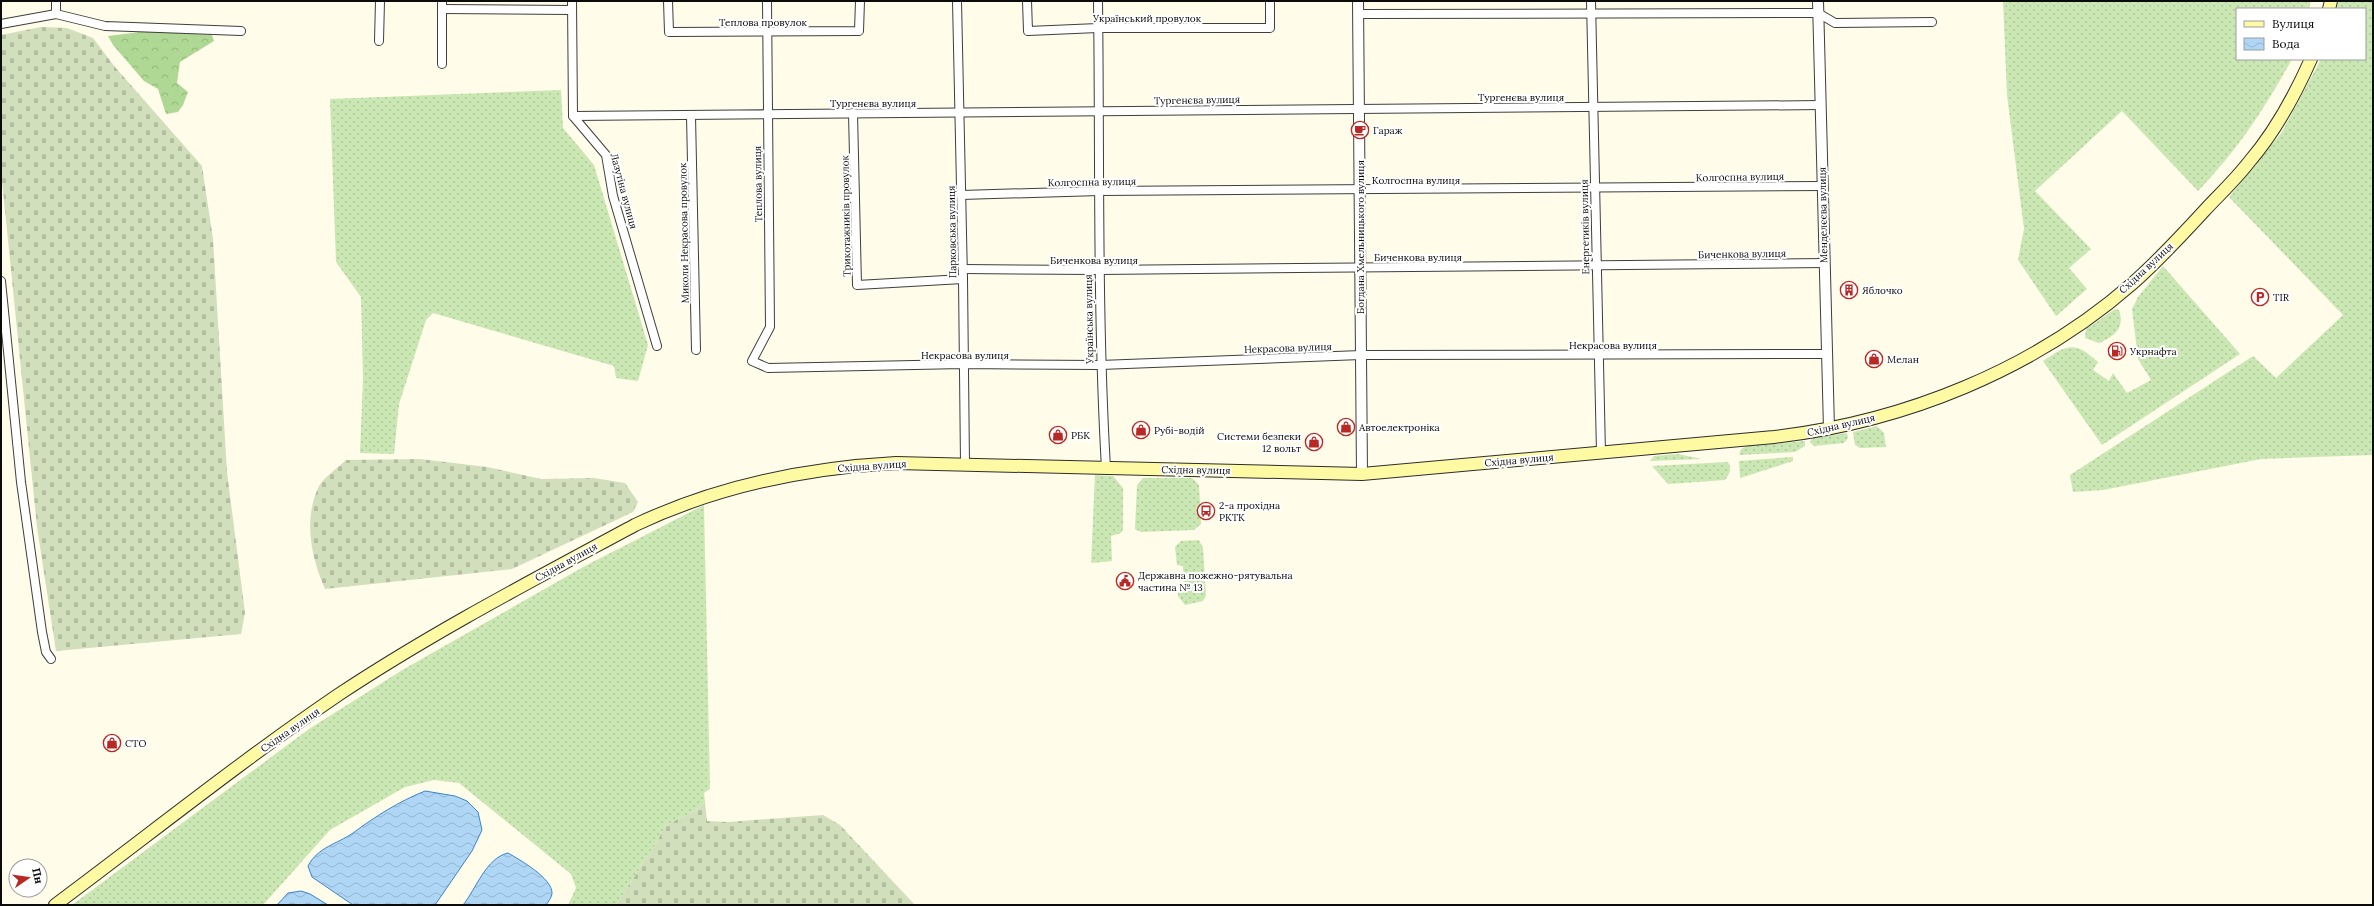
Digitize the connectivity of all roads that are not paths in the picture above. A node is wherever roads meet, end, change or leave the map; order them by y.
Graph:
1 (56, 1) edge
2 (380, 1) edge
3 (668, 1) edge
4 (767, 1) edge
5 (860, 1) edge
6 (957, 1) edge
7 (1027, 1) edge
8 (1098, 1) edge
9 (1270, 1) edge
10 (1358, 1) edge
11 (1591, 1) edge
12 (1818, 1) edge
13 (442, 5) edge
14 (572, 5) edge
15 (1591, 12) junction
16 (1818, 13) junction
17 (56, 14) junction
18 (1358, 14) junction
19 (1932, 22) dead end
20 (1, 24) edge
21 (1098, 28) junction
22 (240, 31) dead end
23 (767, 32) junction
24 (379, 41) dead end
25 (2310, 60) edge
26 (442, 64) dead end
27 (1821, 105) junction
28 (1592, 107) junction
29 (1359, 109) junction
30 (1099, 111) junction
31 (959, 112) junction
32 (853, 113) junction
33 (767, 114) junction
34 (573, 116) junction
35 (692, 116) junction
36 (1823, 186) junction
37 (1594, 189) junction
38 (1360, 190) junction
39 (1100, 191) junction
40 (961, 195) junction
41 (1825, 263) junction
42 (1596, 266) junction
43 (1360, 267) junction
44 (963, 269) junction
45 (1098, 270) junction
46 (963, 279) junction
47 (1, 281) edge
48 (657, 346) dead end
49 (696, 350) dead end
50 (1827, 354) junction
51 (1361, 355) junction
52 (1598, 355) junction
53 (752, 361) joint
54 (963, 364) junction
55 (1100, 365) junction
56 (1829, 429) junction
57 (1601, 453) junction
58 (965, 464) junction
59 (1106, 468) junction
60 (1362, 474) junction
61 (51, 659) dead end
62 (55, 905) edge

1 - 17 street
2 - 24 street
3 - 23 street, Теплова провулок
4 - 23 street, Теплова вулиця
5 - 23 street, Теплова провулок
6 - 31 street, Парковська вулиця
7 - 21 street, Український провулок
8 - 21 street, Українська вулиця
9 - 21 street, Український провулок
10 - 18 street, Богдана Хмельницького вулиця
11 - 15 street, Енергетиків вулиця
12 - 16 street, Менделєєва вулиця
13 - 14 street
13 - 26 street
14 - 34 street
15 - 16 street
15 - 18 street
15 - 28 street, Енергетиків вулиця
16 - 19 street
16 - 27 street, Менделєєва вулиця
17 - 20 street
17 - 22 street
18 - 29 street, Богдана Хмельницького вулиця
21 - 30 street, Українська вулиця
23 - 33 street, Теплова вулиця
25 - 56 main road, Східна вулиця
27 - 28 street, Тургенєва вулиця
27 - 36 street, Менделєєва вулиця
28 - 29 street, Тургенєва вулиця
28 - 37 street, Енергетиків вулиця
29 - 30 street, Тургенєва вулиця
29 - 38 street, Богдана Хмельницького вулиця
30 - 31 street, Тургенєва вулиця
30 - 39 street, Українська вулиця
31 - 32 street, Тургенєва вулиця
31 - 40 street, Парковська вулиця
32 - 33 street, Тургенєва вулиця
32 - 46 street, Трикотажників провулок
33 - 35 street, Тургенєва вулиця
33 - 53 street, Теплова вулиця
34 - 35 street, Тургенєва вулиця
34 - 48 street, Лазутіна вулиця
35 - 49 street, Миколи Некрасова провулок
36 - 37 street, Колгоспна вулиця
36 - 41 street, Менделєєва вулиця
37 - 38 street, Колгоспна вулиця
37 - 42 street, Енергетиків вулиця
38 - 39 street, Колгоспна вулиця
38 - 43 street, Богдана Хмельницького вулиця
39 - 40 street, Колгоспна вулиця
39 - 45 street, Українська вулиця
40 - 44 street, Парковська вулиця
41 - 42 street, Биченкова вулиця
41 - 50 street, Менделєєва вулиця
42 - 43 street, Биченкова вулиця
42 - 52 street, Енергетиків вулиця
43 - 45 street, Биченкова вулиця
43 - 51 street, Богдана Хмельницького вулиця
44 - 45 street, Биченкова вулиця
44 - 46 street, Парковська вулиця
45 - 55 street, Українська вулиця
46 - 54 street, Парковська вулиця
47 - 61 street
50 - 52 street, Некрасова вулиця
50 - 56 street, Менделєєва вулиця
51 - 52 street, Некрасова вулиця
51 - 55 street, Некрасова вулиця
51 - 60 street, Богдана Хмельницького вулиця
52 - 57 street, Енергетиків вулиця
53 - 54 street, Некрасова вулиця
54 - 55 street, Некрасова вулиця
54 - 58 street, Парковська вулиця
55 - 59 street, Українська вулиця
56 - 57 main road, Східна вулиця
57 - 60 main road, Східна вулиця
58 - 59 main road, Східна вулиця
58 - 62 main road, Східна вулиця
59 - 60 main road, Східна вулиця

